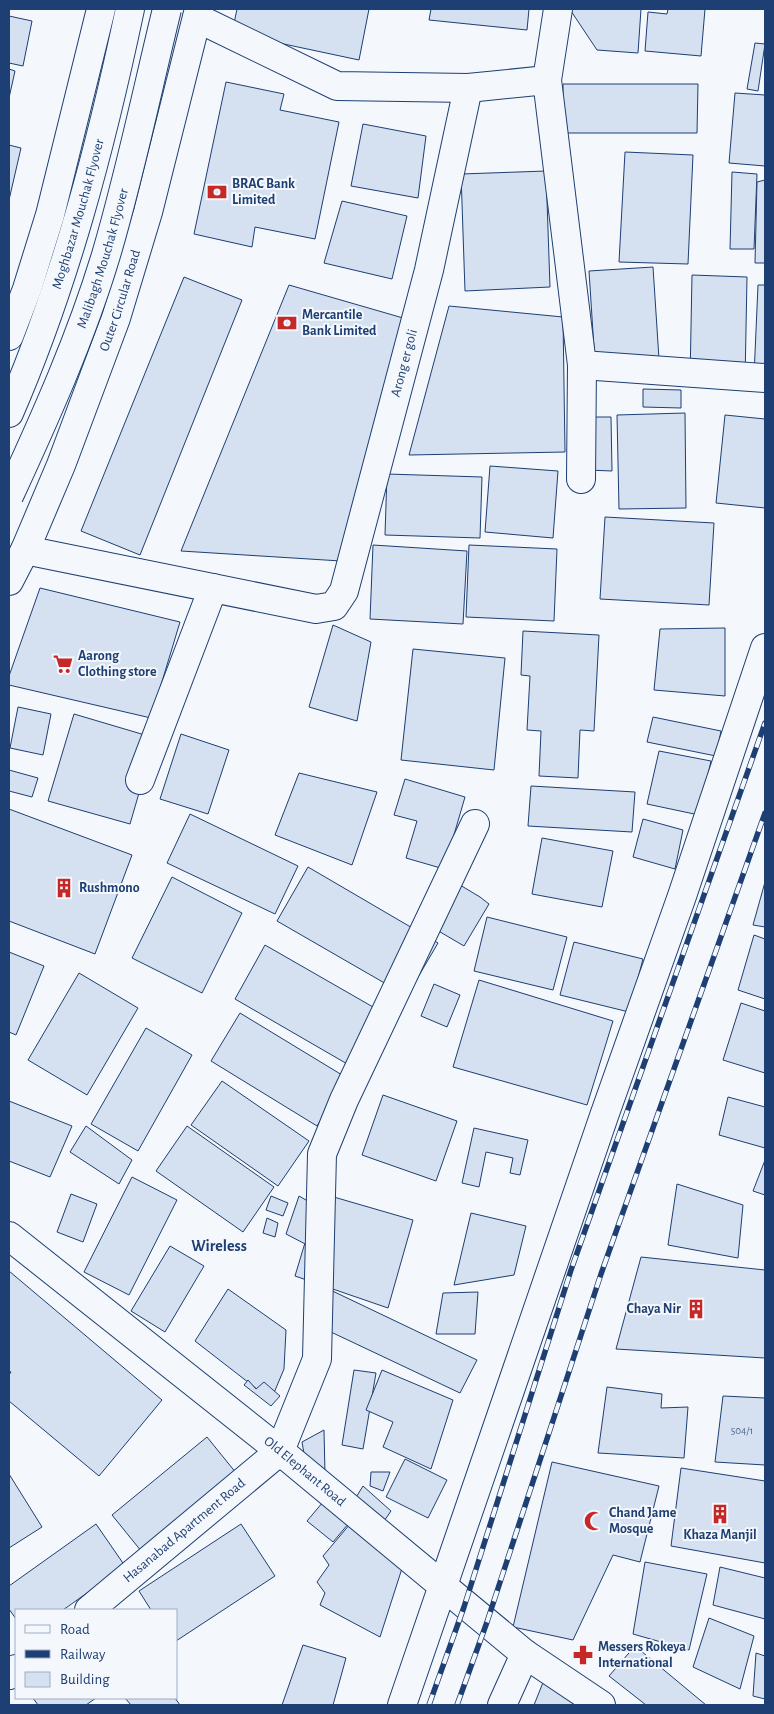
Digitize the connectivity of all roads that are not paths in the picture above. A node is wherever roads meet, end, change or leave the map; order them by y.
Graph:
1 (101, 9) edge
2 (130, 9) edge
3 (162, 9) edge
4 (167, 9) edge
5 (558, 9) edge
6 (198, 13) edge
7 (547, 80) junction
8 (468, 88) junction
9 (9, 336) edge
10 (582, 365) junction
11 (765, 378) edge
12 (9, 413) edge
13 (581, 479) dead end
14 (9, 496) edge
15 (25, 550) junction
16 (9, 582) edge
17 (212, 588) junction
18 (765, 648) edge
19 (140, 780) dead end
20 (475, 824) dead end
21 (9, 1236) edge
22 (280, 1451) junction
23 (444, 1586) junction
24 (90, 1609) edge
25 (525, 1654) junction
26 (402, 1705) edge
27 (502, 1705) edge
28 (601, 1705) edge

1 - 9 street
2 - 12 street, Moghbazar Mouchak Flyover
3 - 6 street
4 - 14 street, Malibagh Mouchak Flyover, bridge
5 - 7 street
6 - 8 street
6 - 15 street, Outer Circular Road
7 - 8 street
7 - 10 street
8 - 17 street, Arong er goli
10 - 11 street
10 - 13 street
15 - 16 street, Outer Circular Road
15 - 17 street, Arong er goli
17 - 19 street
18 - 23 street
20 - 22 street
21 - 22 street, Old Elephant Road
22 - 23 street, Old Elephant Road
22 - 24 street, Hasanabad Apartment Road
23 - 25 street, Old Elephant Road
23 - 26 street
25 - 27 street
25 - 28 street, Old Elephant Road

